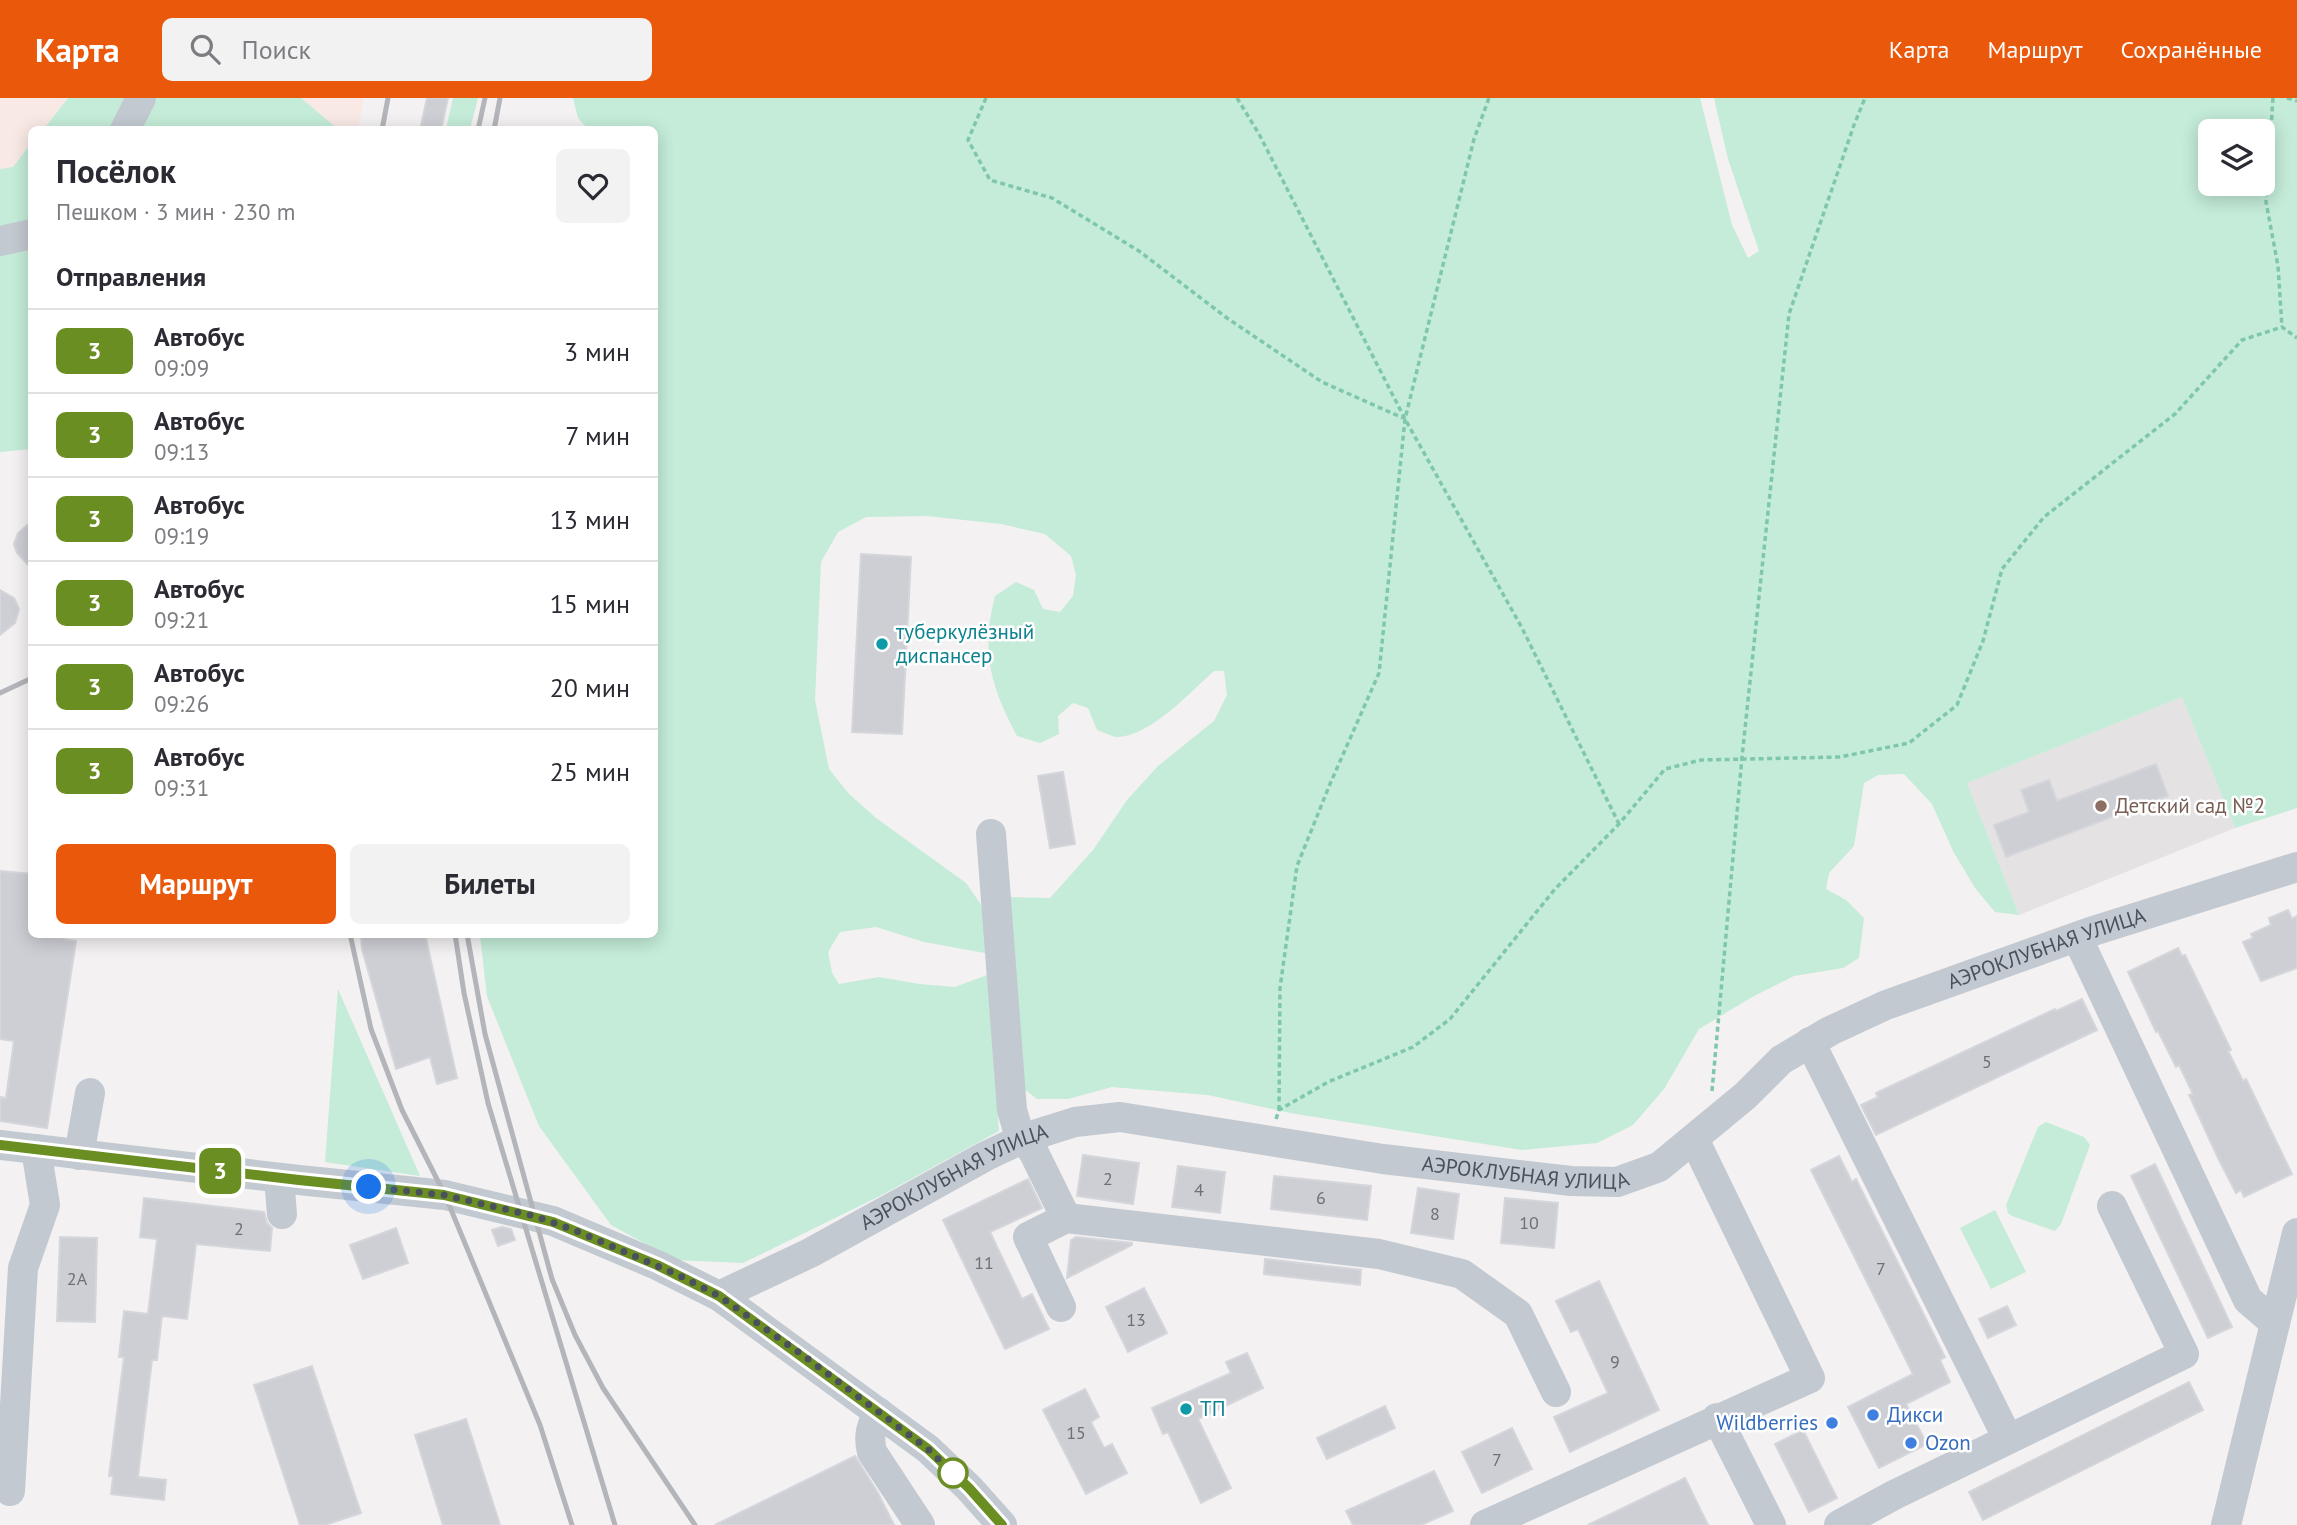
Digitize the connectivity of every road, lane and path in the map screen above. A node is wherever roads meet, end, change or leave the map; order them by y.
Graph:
1 (141, 98) edge
2 (986, 98) edge
3 (1237, 98) edge
4 (1489, 98) edge
5 (1865, 98) edge
6 (2273, 98) edge
7 (2287, 98) edge
8 (2297, 101) edge
9 (127, 126) edge
10 (28, 235) edge
11 (0, 241) edge
12 (2282, 327) junction
13 (2297, 338) edge
14 (1405, 419) junction
15 (1742, 757) junction
16 (1619, 824) junction
17 (991, 834) dead end
18 (2297, 867) edge
19 (2077, 937) junction
20 (1810, 1042) junction
21 (90, 1093) dead end
22 (1279, 1110) junction
23 (1701, 1134) junction
24 (1024, 1138) junction
25 (1266, 1140) junction
26 (0, 1145) edge
27 (36, 1149) junction
28 (79, 1155) junction
29 (279, 1178) junction
30 (2112, 1206) dead end
31 (282, 1214) dead end
32 (1066, 1218) junction
33 (2297, 1233) edge
34 (719, 1296) junction
35 (1061, 1307) dead end
36 (2275, 1323) junction
37 (1556, 1392) dead end
38 (878, 1412) junction
39 (1717, 1418) junction
40 (2008, 1439) junction
41 (10, 1491) dead end
42 (920, 1525) edge
43 (1002, 1525) edge
44 (1485, 1525) edge
45 (1771, 1525) edge
46 (1839, 1525) edge
47 (2226, 1525) edge

1 - 9 street
2 - 14 path
3 - 14 path
4 - 14 path
5 - 15 path
6 - 12 path
7 - 8 path
10 - 11 street
12 - 13 path
12 - 15 path
14 - 16 path
14 - 22 path
15 - 16 path
15 - 23 path
16 - 22 path
17 - 24 street
18 - 19 street, АЭРОКЛУБНАЯ УЛИЦА
19 - 20 street, АЭРОКЛУБНАЯ УЛИЦА
19 - 36 street
20 - 23 street, АЭРОКЛУБНАЯ УЛИЦА
20 - 40 street
21 - 28 street
22 - 25 path
23 - 25 street, АЭРОКЛУБНАЯ УЛИЦА
23 - 39 street
24 - 25 street, АЭРОКЛУБНАЯ УЛИЦА
24 - 32 street
24 - 34 street, АЭРОКЛУБНАЯ УЛИЦА
26 - 27 street
27 - 28 street
27 - 41 street
28 - 29 street
29 - 31 street
29 - 34 street
30 - 40 street
32 - 35 street
32 - 37 street
33 - 36 street
34 - 38 street
36 - 47 street
38 - 42 street
38 - 43 street
39 - 44 street
39 - 45 street
40 - 46 street

